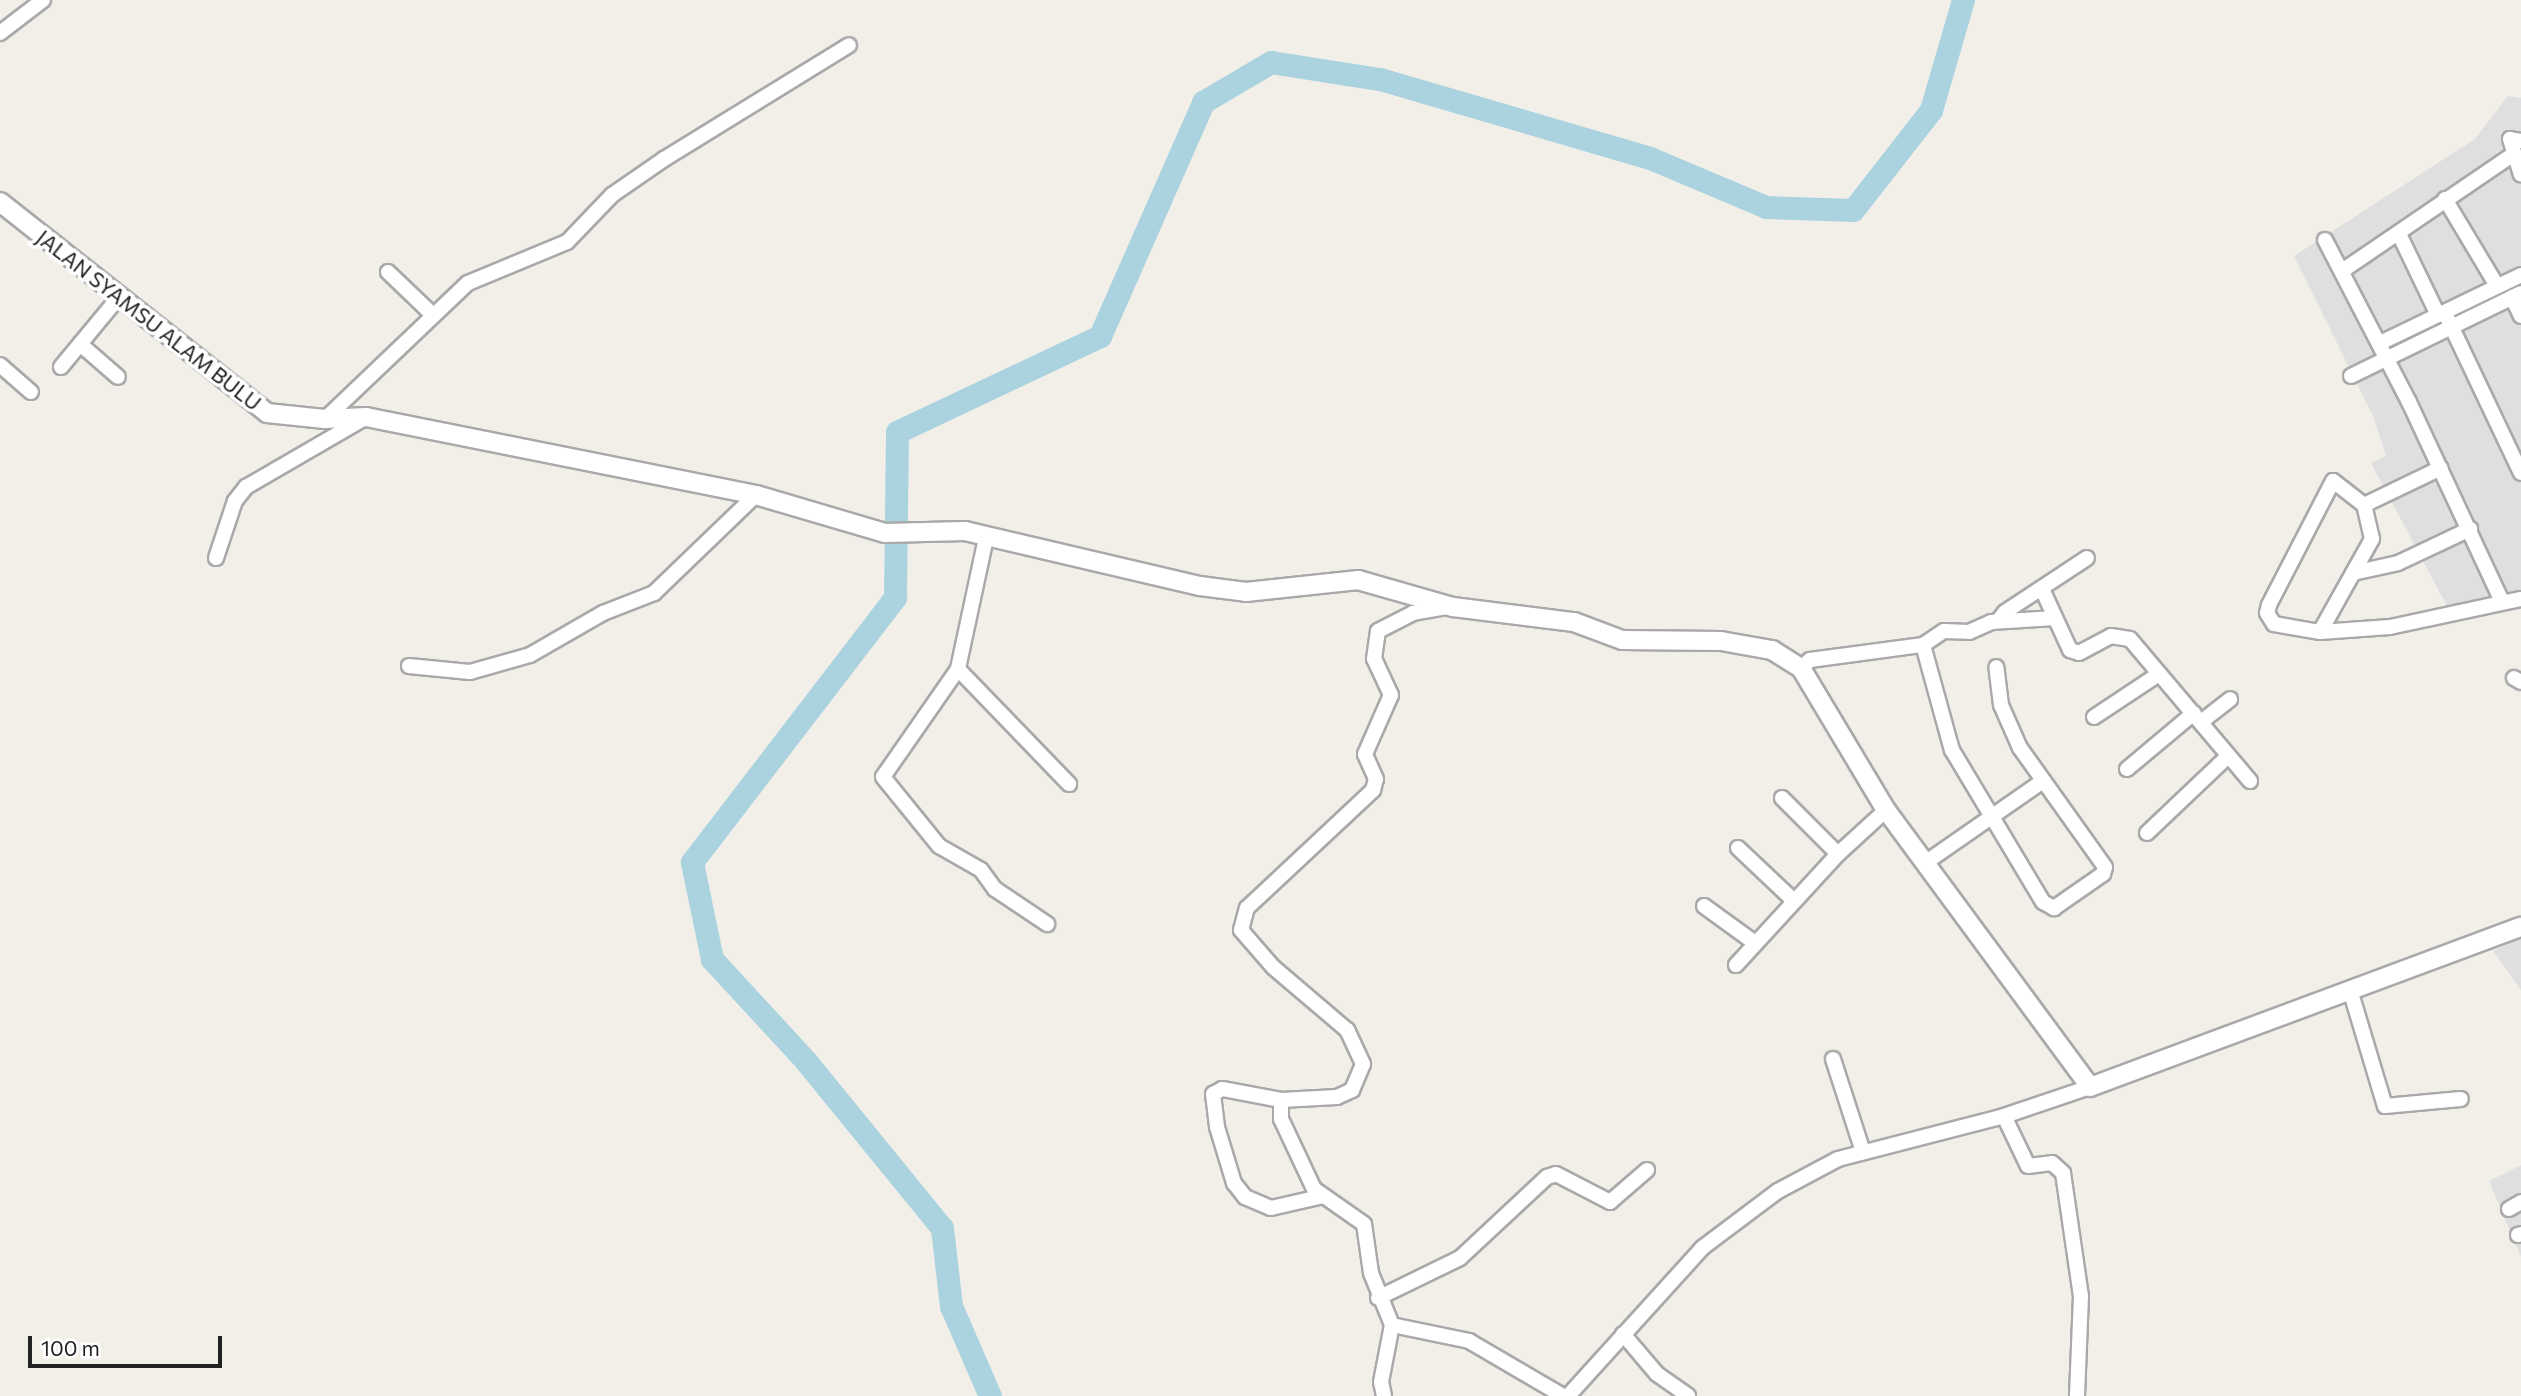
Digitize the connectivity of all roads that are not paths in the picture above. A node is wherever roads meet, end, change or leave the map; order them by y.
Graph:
1 (43, 0) edge
2 (0, 33) edge
3 (849, 45) dead end
4 (2521, 141) edge
5 (2512, 155) junction
6 (2521, 174) edge
7 (2445, 199) junction
8 (0, 202) edge
9 (2399, 233) junction
10 (2325, 240) dead end
11 (2342, 271) junction
12 (388, 272) dead end
13 (2521, 275) edge
14 (2497, 286) junction
15 (2516, 295) edge
16 (119, 297) junction
17 (2441, 314) junction
18 (433, 315) junction
19 (2521, 316) edge
20 (2452, 327) junction
21 (2380, 343) junction
22 (80, 344) junction
23 (2387, 357) junction
24 (0, 365) edge
25 (61, 367) dead end
26 (2351, 376) dead end
27 (118, 377) dead end
28 (31, 392) dead end
29 (366, 417) junction
30 (325, 419) junction
31 (2441, 468) junction
32 (2521, 473) edge
33 (756, 495) junction
34 (2364, 505) junction
35 (2470, 529) junction
36 (986, 538) junction
37 (216, 558) dead end
38 (2087, 558) dead end
39 (2353, 573) junction
40 (2042, 589) junction
41 (2521, 599) edge
42 (2502, 601) junction
43 (1453, 607) junction
44 (2055, 618) junction
45 (1998, 621) junction
46 (2320, 632) junction
47 (1923, 645) junction
48 (409, 666) dead end
49 (1996, 667) dead end
50 (1801, 668) junction
51 (958, 669) junction
52 (2160, 674) junction
53 (2230, 699) dead end
54 (2094, 717) dead end
55 (2197, 718) junction
56 (2227, 757) junction
57 (2127, 769) dead end
58 (2043, 781) junction
59 (2250, 781) dead end
60 (1069, 784) dead end
61 (1782, 798) dead end
62 (1886, 810) junction
63 (1993, 817) junction
64 (2147, 833) dead end
65 (1738, 848) dead end
66 (1838, 855) junction
67 (1925, 863) junction
68 (1794, 901) junction
69 (1704, 906) dead end
70 (1047, 924) dead end
71 (2521, 928) edge
72 (1755, 943) junction
73 (1736, 965) dead end
74 (2351, 993) junction
75 (1833, 1059) dead end
76 (2090, 1087) junction
77 (2461, 1099) dead end
78 (1281, 1100) junction
79 (2004, 1116) junction
80 (1863, 1152) junction
81 (1647, 1171) dead end
82 (1324, 1196) junction
83 (1378, 1298) junction
84 (1392, 1325) junction
85 (1623, 1334) junction
86 (1384, 1396) edge
87 (1566, 1396) edge
88 (1688, 1396) edge
89 (2077, 1396) edge

1 - 2 street
3 - 18 street
4 - 5 street
5 - 6 street
5 - 7 street
7 - 9 street
7 - 14 street
8 - 16 street, JALAN SYAMSU ALAM BULU
9 - 11 street
9 - 17 street
10 - 11 street
11 - 21 street
12 - 18 street
13 - 14 street
14 - 17 street
15 - 19 street
15 - 20 street
16 - 22 street
16 - 30 street, JALAN SYAMSU ALAM BULU
17 - 20 street
17 - 21 street
18 - 30 street
20 - 23 street
20 - 32 street
21 - 23 street
22 - 25 street
22 - 27 street
23 - 26 street
23 - 31 street
24 - 28 street
29 - 30 street, JALAN SYAMSU ALAM BULU
29 - 33 street, JALAN SYAMSU ALAM BULU
29 - 37 street
31 - 34 street
31 - 35 street
33 - 36 street, JALAN SYAMSU ALAM BULU
33 - 48 street
34 - 39 street
34 - 46 street
35 - 39 street
35 - 42 street
36 - 43 street, JALAN SYAMSU ALAM BULU
36 - 51 street
38 - 40 street
39 - 46 street
40 - 44 street
40 - 45 street
41 - 42 street
42 - 46 street
43 - 50 street, JALAN SYAMSU ALAM BULU
43 - 78 street
44 - 45 street
44 - 52 street
45 - 47 street
47 - 50 street
47 - 63 street
49 - 58 street
50 - 62 street
51 - 60 street
51 - 70 street
52 - 54 street
52 - 55 street
53 - 55 street
55 - 56 street
55 - 57 street
56 - 59 street
56 - 64 street
58 - 63 street
58 - 63 street
61 - 66 street
62 - 66 street
62 - 67 street
63 - 67 street
65 - 68 street
66 - 68 street
67 - 76 street
68 - 72 street
69 - 72 street
71 - 74 street
72 - 73 street
74 - 76 street
74 - 77 street
75 - 80 street
76 - 79 street
78 - 82 street
78 - 82 street
79 - 80 street
79 - 89 street
80 - 85 street
81 - 83 street
82 - 83 street
83 - 84 street
84 - 86 street
84 - 87 street
85 - 87 street
85 - 88 street

